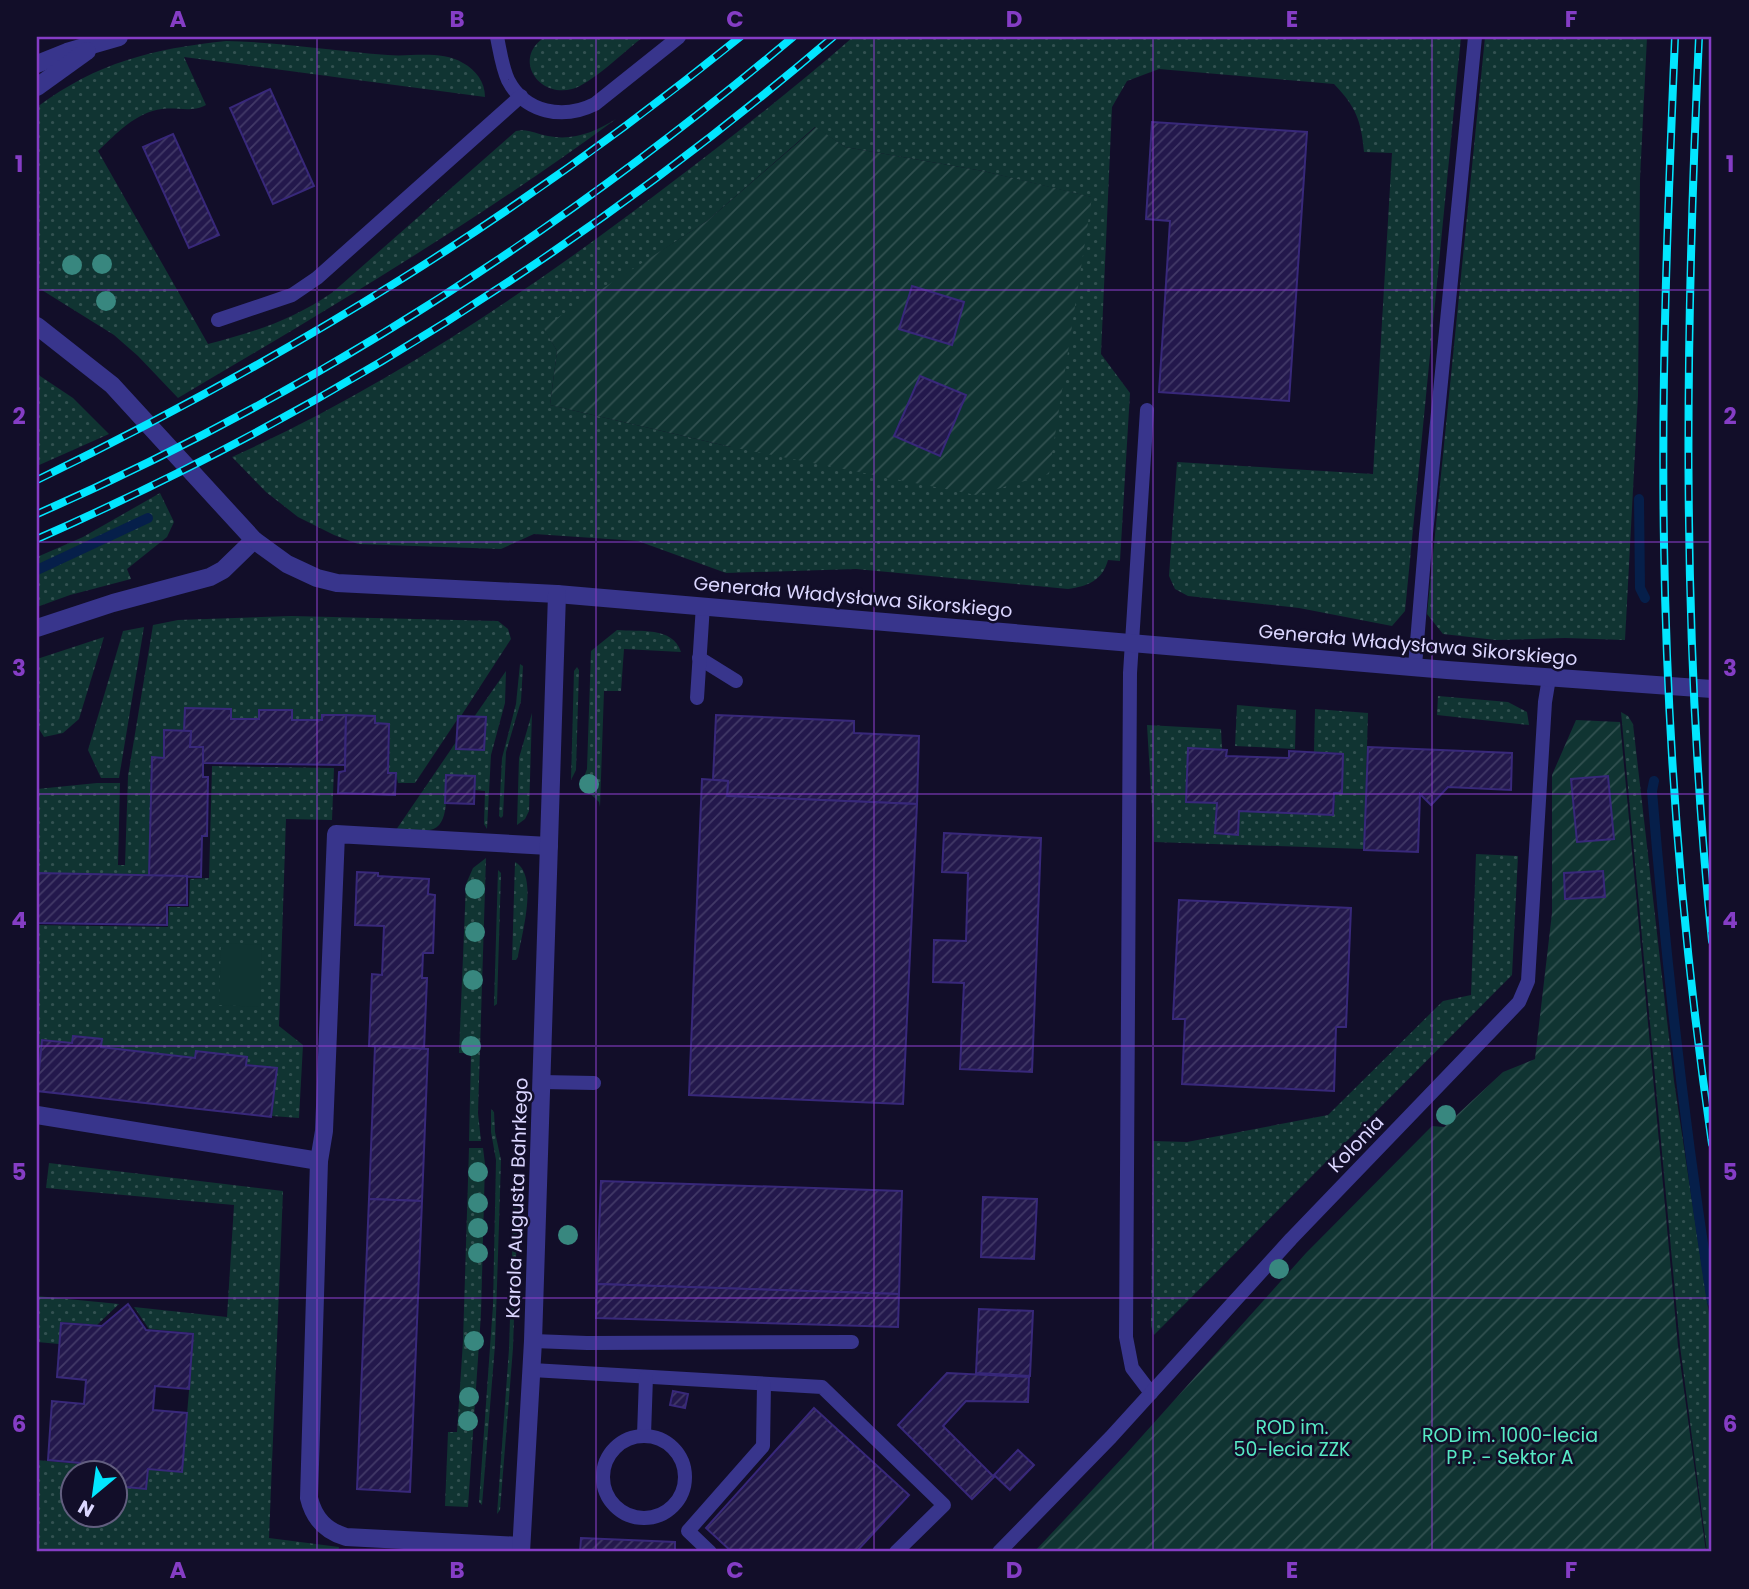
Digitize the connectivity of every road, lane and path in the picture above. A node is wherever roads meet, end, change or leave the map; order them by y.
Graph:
1 (119, 37) edge
2 (497, 37) edge
3 (679, 37) edge
4 (1475, 37) edge
5 (99, 43) junction
6 (37, 64) edge
7 (37, 87) edge
8 (521, 96) junction
9 (218, 320) dead end
10 (37, 326) edge
11 (37, 338) edge
12 (78, 358) junction
13 (1147, 410) dead end
14 (254, 540) junction
15 (557, 594) junction
16 (703, 605) junction
17 (37, 628) edge
18 (1133, 642) junction
19 (699, 658) junction
20 (1415, 666) junction
21 (1549, 678) junction
22 (736, 681) dead end
23 (1712, 689) edge
24 (697, 698) dead end
25 (549, 846) junction
26 (542, 1082) junction
27 (594, 1083) dead end
28 (37, 1115) edge
29 (319, 1161) junction
30 (533, 1341) junction
31 (852, 1342) dead end
32 (532, 1370) junction
33 (646, 1377) junction
34 (764, 1384) junction
35 (1152, 1393) junction
36 (644, 1435) junction
37 (521, 1549) edge
38 (710, 1552) edge
39 (896, 1552) edge
40 (999, 1552) edge

1 - 5 street
2 - 8 lane
3 - 8 lane
4 - 20 lane
5 - 6 street
5 - 7 street
8 - 9 lane
10 - 12 street, Generała Władysława Sikorskiego
11 - 12 street, Generała Władysława Sikorskiego
12 - 14 street, Generała Władysława Sikorskiego
13 - 18 lane
14 - 15 street, Generała Władysława Sikorskiego
14 - 17 street
15 - 16 street, Generała Władysława Sikorskiego
15 - 25 street, Karola Augusta Bahrkego
16 - 18 street, Generała Władysława Sikorskiego
16 - 19 lane
18 - 20 street, Generała Władysława Sikorskiego
18 - 35 lane
19 - 22 lane
19 - 24 lane
20 - 21 street, Generała Władysława Sikorskiego
21 - 23 street, Generała Władysława Sikorskiego
21 - 35 lane, Kolonia
25 - 26 street, Karola Augusta Bahrkego
25 - 29 street
26 - 27 lane
26 - 30 street, Karola Augusta Bahrkego
28 - 29 street
29 - 37 street
30 - 31 lane
30 - 32 street, Karola Augusta Bahrkego
32 - 33 lane
32 - 37 street, Karola Augusta Bahrkego
33 - 34 lane
33 - 36 lane
34 - 38 lane
34 - 39 lane
35 - 40 lane, Kolonia
36 - 36 lane

